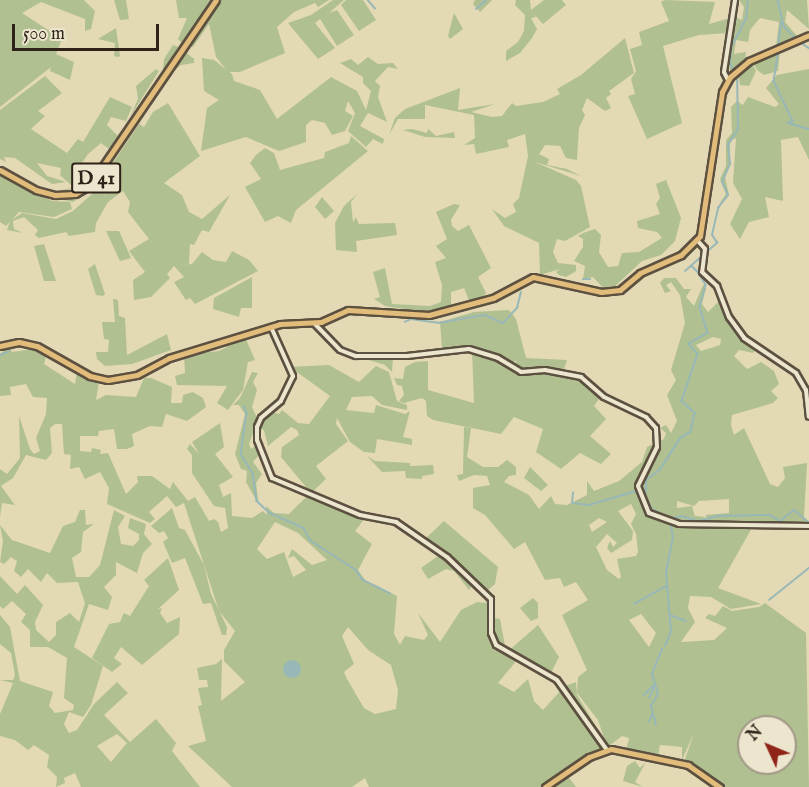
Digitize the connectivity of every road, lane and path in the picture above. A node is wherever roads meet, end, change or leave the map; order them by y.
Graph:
1 (216, 0) edge
2 (735, 0) edge
3 (809, 35) edge
4 (729, 78) junction
5 (0, 170) edge
6 (697, 240) junction
7 (314, 323) junction
8 (271, 327) junction
9 (0, 346) edge
10 (809, 417) edge
11 (809, 526) edge
12 (607, 750) junction
13 (545, 787) edge
14 (720, 787) edge

1 - 5 main road, D 41
2 - 4 street
3 - 4 main road
4 - 6 main road
6 - 7 main road
6 - 10 street
7 - 8 main road
7 - 11 street
8 - 9 main road
8 - 12 street
12 - 13 main road
12 - 14 main road

